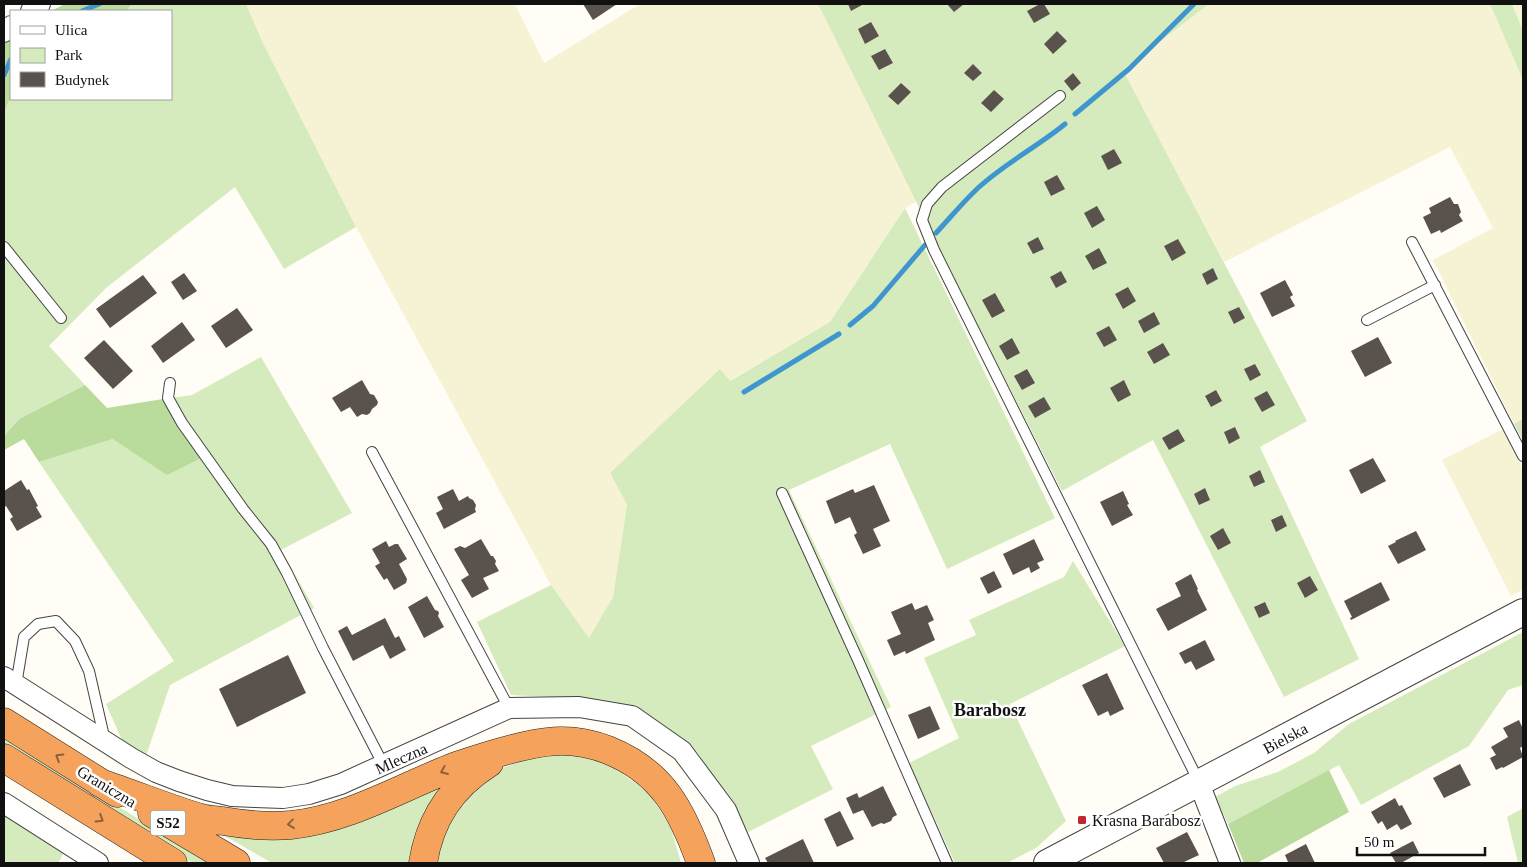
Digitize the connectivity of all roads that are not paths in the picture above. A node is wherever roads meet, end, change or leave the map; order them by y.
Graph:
1 (1060, 96) dead end
2 (1412, 242) dead end
3 (4, 247) edge
4 (1435, 285) junction
5 (61, 318) dead end
6 (1367, 320) dead end
7 (170, 383) dead end
8 (372, 452) dead end
9 (1523, 456) edge
10 (782, 493) dead end
11 (1523, 612) edge
12 (10, 681) edge
13 (509, 708) junction
14 (4, 722) edge
15 (105, 742) junction
16 (523, 746) junction
17 (4, 758) edge
18 (384, 766) junction
19 (100, 783) junction
20 (1199, 783) junction
21 (4, 803) edge
22 (98, 863) edge
23 (173, 863) edge
24 (236, 863) edge
25 (423, 863) edge
26 (701, 863) edge
27 (749, 863) edge
28 (947, 863) edge
29 (1047, 863) edge
30 (1230, 863) edge

1 - 20 lane
2 - 4 lane
3 - 5 lane
4 - 6 lane
4 - 9 lane
7 - 18 lane
8 - 13 lane
10 - 28 lane
11 - 20 street, Bielska
12 - 15 street, Mleczna
12 - 15 lane
13 - 18 street, Mleczna
13 - 27 street, Mleczna
19 -> 14 highway, Graniczna / S52
15 - 18 street, Mleczna
16 -> 19 highway
16 - 25 highway
16 - 26 highway
17 -> 23 highway, Graniczna / S52
19 - 24 highway, Graniczna / S52
20 - 29 street, Bielska
20 - 30 street
21 - 22 street

